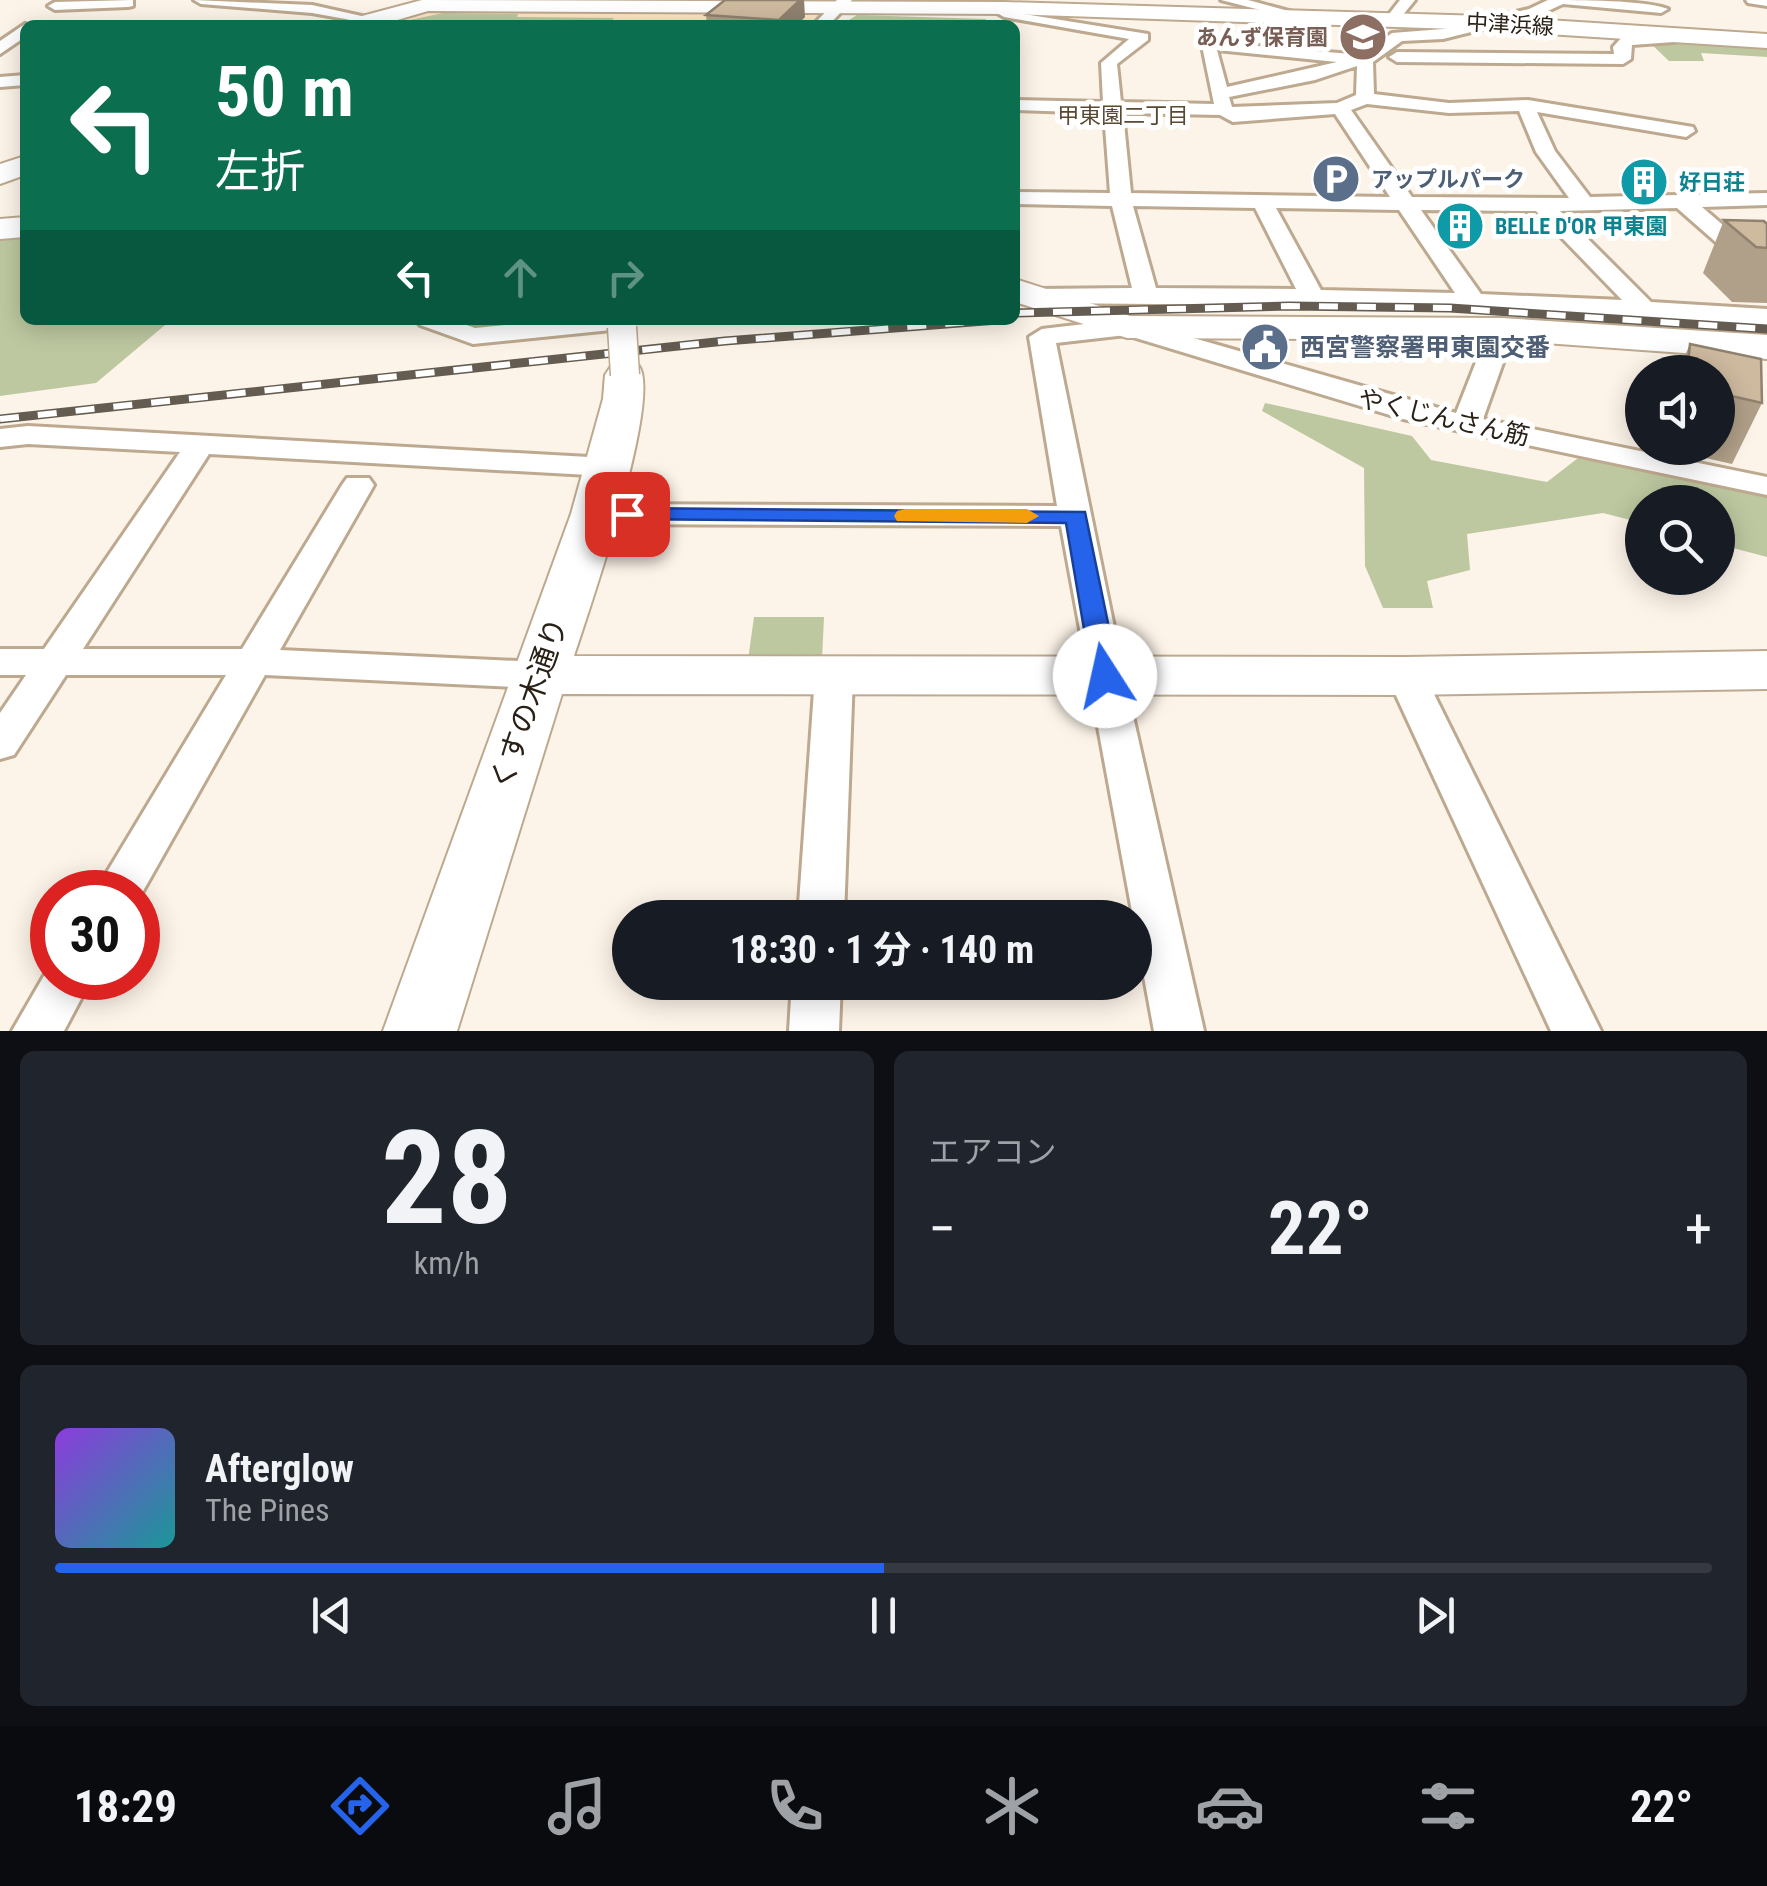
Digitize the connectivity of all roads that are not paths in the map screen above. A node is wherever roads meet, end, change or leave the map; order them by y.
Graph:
1 (201, 0) edge
2 (1228, 0) edge
3 (1561, 0) edge
4 (1753, 0) edge
5 (152, 1) edge
6 (427, 2) edge
7 (1767, 2) edge
8 (56, 3) edge
9 (577, 3) edge
10 (706, 3) edge
11 (750, 3) edge
12 (842, 4) edge
13 (1664, 5) edge
14 (123, 8) edge
15 (1004, 12) edge
16 (1300, 16) junction
17 (1404, 18) edge
18 (36, 20) edge
19 (354, 20) edge
20 (368, 20) edge
21 (1484, 22) junction
22 (20, 33) edge
23 (1664, 34) junction
24 (1691, 36) junction
25 (1767, 41) edge
26 (0, 49) edge
27 (1366, 58) junction
28 (1366, 98) junction
29 (1223, 102) junction
30 (1020, 105) edge
31 (1114, 108) junction
32 (1340, 108) junction
33 (1526, 108) junction
34 (1686, 131) dead end
35 (1020, 198) edge
36 (1767, 199) edge
37 (1121, 200) junction
38 (1262, 201) junction
39 (1683, 202) junction
40 (1403, 204) junction
41 (1584, 204) junction
42 (1542, 205) junction
43 (1767, 274) edge
44 (1026, 293) edge
45 (1310, 294) junction
46 (1471, 298) junction
47 (1643, 308) junction
48 (1137, 311) junction
49 (1767, 317) edge
50 (443, 325) edge
51 (1502, 329) junction
52 (622, 336) edge
53 (1767, 347) edge
54 (1466, 424) junction
55 (10, 437) edge
56 (199, 446) junction
57 (0, 460) edge
58 (358, 485) dead end
59 (1767, 486) edge
60 (601, 491) junction
61 (1077, 516) junction
62 (56, 659) junction
63 (0, 662) edge
64 (254, 662) junction
65 (538, 674) junction
66 (834, 676) junction
67 (1105, 676) junction
68 (1406, 676) junction
69 (1760, 679) edge
70 (0, 744) edge
71 (131, 870) edge
72 (821, 900) edge
73 (55, 1000) edge
74 (816, 1000) edge
75 (37, 1031) edge
76 (420, 1031) edge
77 (814, 1031) edge
78 (1179, 1031) edge
79 (1576, 1031) edge

1 - 19 street
2 - 16 street
3 - 13 street
3 - 21 street
4 - 7 street
5 - 14 street
6 - 9 street, 中津浜線
6 - 20 street, 中津浜線
8 - 14 street
8 - 18 street
9 - 10 street, 中津浜線
10 - 11 street, 中津浜線
11 - 12 street, 中津浜線
12 - 15 street, 中津浜線
13 - 24 street
15 - 16 street, 中津浜線
15 - 31 street
16 - 17 street, 中津浜線
17 - 21 street, 中津浜線
17 - 27 street
21 - 23 street, 中津浜線
22 - 26 street
23 - 24 street, 中津浜線
23 - 27 street
24 - 25 street, 中津浜線
27 - 28 street
27 - 29 street
27 - 29 street
28 - 32 street
28 - 33 street
29 - 31 street
29 - 32 street
30 - 31 street
31 - 37 street
32 - 40 street
33 - 34 street
33 - 41 street
35 - 37 street
36 - 39 street
37 - 38 street
37 - 48 street
38 - 40 street
38 - 45 street
39 - 41 street
39 - 43 street
40 - 42 street
40 - 46 street
41 - 42 street
42 - 47 street
44 - 48 street
45 - 46 street
45 - 48 street
46 - 47 street
47 - 49 street
48 - 51 street
48 - 54 street, やくじんさん筋
48 - 61 street
50 - 52 street
51 - 53 street
51 - 54 street
52 - 60 street, くすの木通り
54 - 59 street, やくじんさん筋
55 - 56 street
55 - 57 street
56 - 60 street
56 - 62 street
58 - 64 street
60 - 61 street
60 - 65 street, くすの木通り
61 - 67 street
62 - 63 street
62 - 64 street
62 - 70 street
64 - 65 street
64 - 71 street
65 - 66 street
65 - 76 street, くすの木通り
66 - 67 street
66 - 72 street
67 - 68 street
67 - 78 street
68 - 69 street
68 - 79 street
73 - 75 street
74 - 77 street

